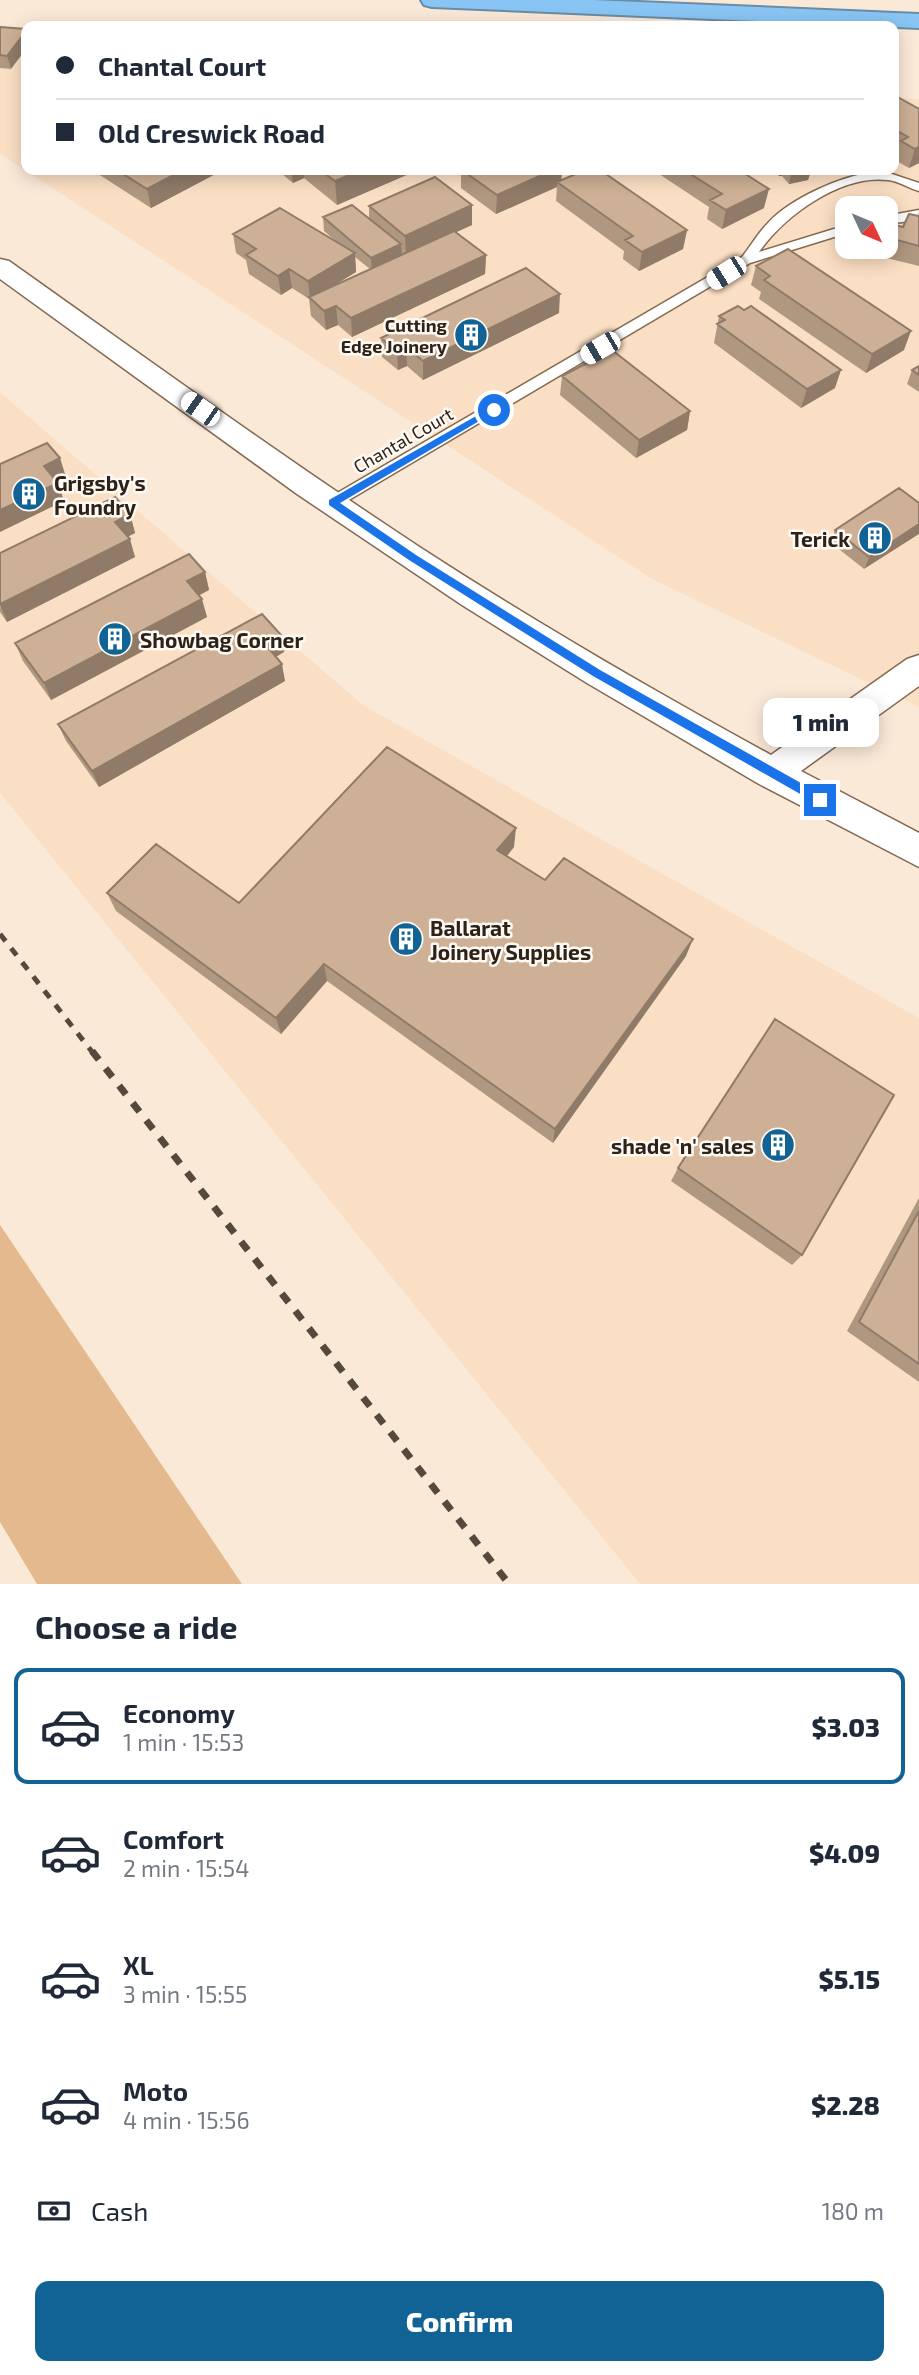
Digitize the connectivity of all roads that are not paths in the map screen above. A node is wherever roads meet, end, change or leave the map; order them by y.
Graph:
1 (432, 0) edge
2 (919, 21) edge
3 (870, 175) edge
4 (882, 175) edge
5 (919, 187) edge
6 (919, 214) edge
7 (898, 218) edge
8 (835, 233) edge
9 (746, 260) junction
10 (0, 267) edge
11 (332, 503) junction
12 (919, 668) edge
13 (771, 774) junction
14 (919, 851) edge

1 - 2 highway
3 - 9 lane, Chantal Court
4 - 5 lane, Chantal Court
6 - 7 lane
8 - 9 lane, Chantal Court
9 - 11 lane, Chantal Court
10 - 11 street
11 - 13 street
12 - 13 street
13 - 14 street

